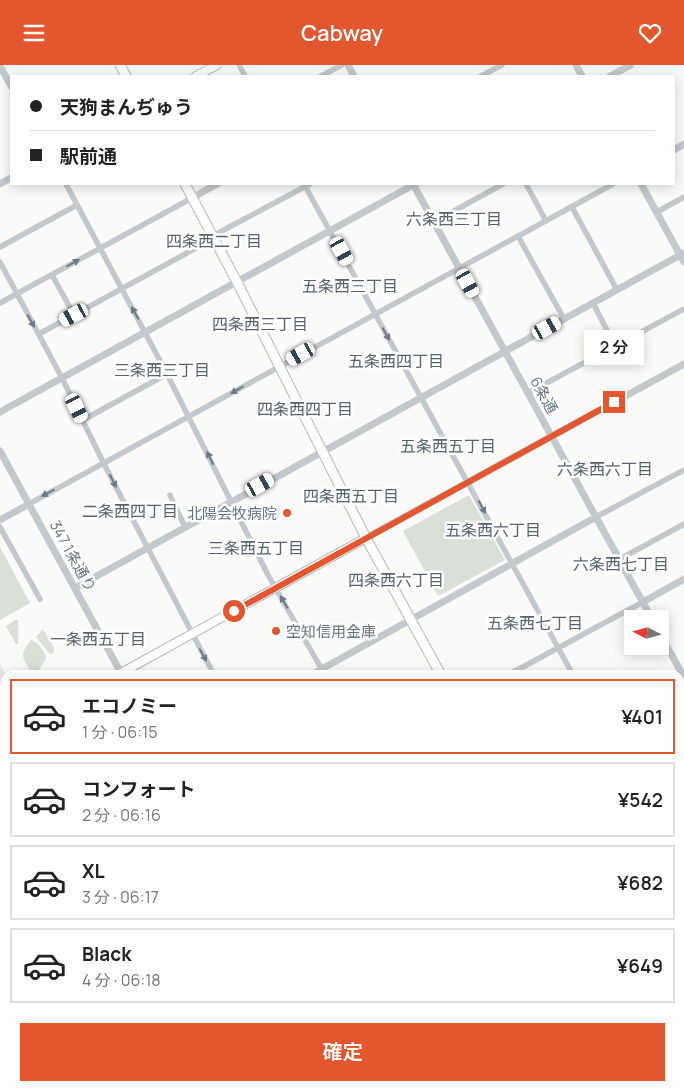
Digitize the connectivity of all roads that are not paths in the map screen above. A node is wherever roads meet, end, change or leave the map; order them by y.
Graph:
1 (217, 65) edge
2 (342, 65) edge
3 (502, 65) edge
4 (631, 65) edge
5 (0, 66) edge
6 (198, 75) edge
7 (323, 75) edge
8 (483, 75) edge
9 (612, 75) edge
10 (10, 84) edge
11 (67, 185) edge
12 (186, 185) edge
13 (215, 185) edge
14 (306, 185) edge
15 (412, 185) edge
16 (415, 185) edge
17 (501, 185) edge
18 (527, 185) edge
19 (612, 185) edge
20 (642, 185) edge
21 (684, 197) edge
22 (192, 198) junction
23 (77, 205) junction
24 (572, 207) junction
25 (657, 212) junction
26 (546, 221) junction
27 (434, 222) junction
28 (330, 231) junction
29 (518, 236) junction
30 (214, 237) junction
31 (0, 247) edge
32 (100, 249) junction
33 (682, 254) edge
34 (0, 262) edge
35 (684, 262) edge
36 (459, 268) junction
37 (52, 275) junction
38 (237, 282) junction
39 (122, 288) junction
40 (617, 290) junction
41 (17, 294) junction
42 (0, 303) edge
43 (593, 303) junction
44 (684, 309) edge
45 (376, 314) junction
46 (74, 315) junction
47 (564, 319) junction
48 (146, 332) junction
49 (39, 334) junction
50 (615, 346) junction
51 (505, 351) junction
52 (684, 363) edge
53 (279, 366) junction
54 (167, 374) junction
55 (62, 378) junction
56 (528, 393) junction
57 (421, 397) junction
58 (0, 411) edge
59 (189, 416) junction
60 (83, 420) junction
61 (551, 437) junction
62 (0, 451) edge
63 (323, 451) junction
64 (104, 463) junction
65 (683, 473) edge
66 (468, 482) junction
67 (170, 495) dead end
68 (231, 501) junction
69 (29, 504) junction
70 (596, 517) junction
71 (0, 520) edge
72 (684, 524) edge
73 (0, 527) edge
74 (184, 527) junction
75 (366, 537) junction
76 (148, 548) junction
77 (620, 559) junction
78 (512, 564) junction
79 (684, 579) edge
80 (276, 587) junction
81 (75, 588) junction
82 (40, 599) dead end
83 (642, 602) junction
84 (647, 610) edge
85 (411, 620) junction
86 (192, 634) junction
87 (558, 648) junction
88 (669, 650) edge
89 (119, 670) edge
90 (128, 670) edge
91 (211, 670) edge
92 (322, 670) edge
93 (326, 670) edge
94 (438, 670) edge
95 (517, 670) edge
96 (570, 670) edge
97 (680, 670) edge

1 - 6 main road
2 - 7 street
3 - 8 street
4 - 9 street
5 - 10 street
11 - 23 street
12 - 22 main road
13 - 22 street
14 - 28 street
14 - 30 street
15 - 28 street
16 - 27 street, 6条通
17 - 27 street
18 - 26 street
19 - 24 street
20 - 25 street
21 - 25 street
22 - 30 main road
22 - 32 street
23 - 31 street
23 - 32 street
24 - 26 street
24 - 40 street
25 - 33 street
26 - 29 street
27 - 36 street, 6条通
28 - 38 street
28 - 45 street
29 - 36 street
29 - 47 street
30 - 38 main road
30 - 39 street
37 -> 32 street
32 - 39 street
33 - 35 street
33 - 40 street
34 - 41 street
36 - 45 street
36 - 51 street, 6条通
37 - 41 street
37 - 46 street
38 - 48 street
38 - 53 main road
39 - 46 street
48 -> 39 street
40 - 43 street
41 - 42 street
41 -> 49 street
43 - 47 street
43 - 50 street
44 - 50 street
45 - 53 street
45 -> 57 street
46 - 49 street
47 - 51 street
48 - 54 street
48 - 55 street
49 - 55 street
50 - 56 street
51 - 56 street, 6条通
51 - 57 street
52 - 61 street
53 -> 59 street
53 - 63 main road
54 - 59 street
54 - 60 street
55 - 58 street
55 - 60 street
56 - 61 street, 6条通
57 - 63 street
57 - 66 street
59 - 64 street
68 -> 59 street
60 - 64 street
61 - 66 street
61 - 70 street, 6条通
62 - 69 street, 347 1条通り
63 - 68 street
63 - 75 main road
64 -> 69 street
64 -> 76 street
65 - 70 street
66 - 75 street
66 -> 78 street
67 - 74 street
68 - 74 street
68 - 80 street
69 - 71 street
69 - 81 street, 347 1条通り
70 - 77 street, 6条通
70 - 78 street
72 - 77 street
73 - 82 street
74 - 76 street
75 - 80 main road
75 - 85 main road
76 - 81 street
76 - 86 street
77 - 83 street, 6条通
78 - 85 street
78 - 87 street
79 - 83 street
80 - 86 main road
92 -> 80 street
81 - 89 street, 347 1条通り
83 - 84 street, 6条通
83 - 87 street
85 - 93 street
85 - 94 main road
86 - 90 main road
86 -> 91 street
87 - 95 street
87 - 96 street
88 - 97 street

